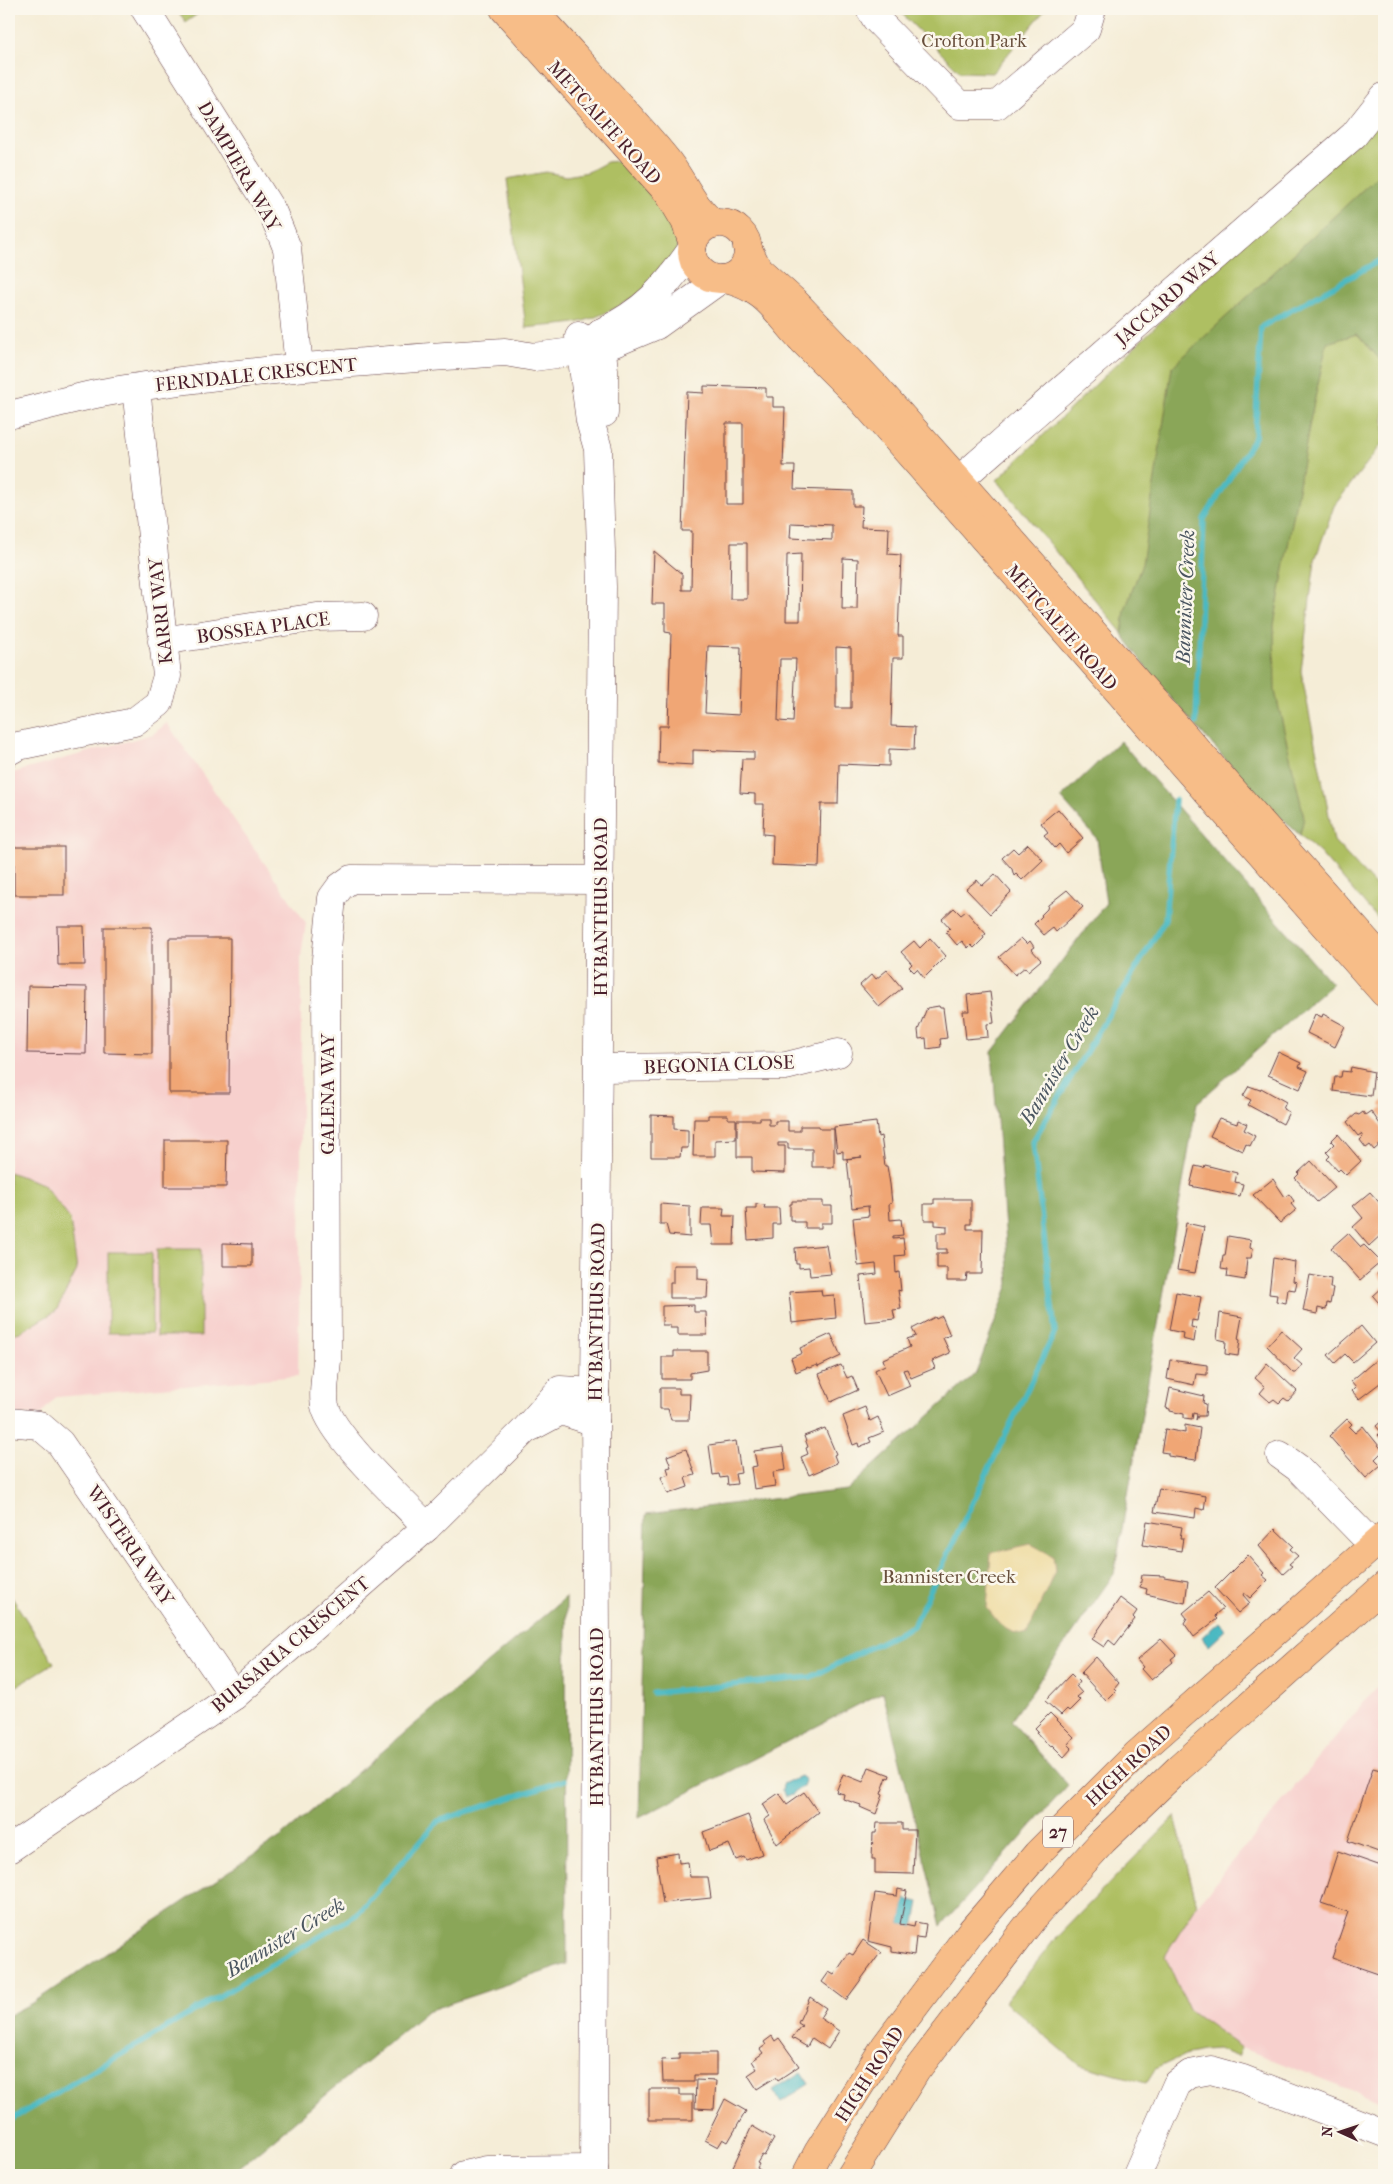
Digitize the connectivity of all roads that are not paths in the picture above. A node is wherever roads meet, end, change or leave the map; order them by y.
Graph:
1 (145, 9) edge
2 (504, 9) edge
3 (532, 9) edge
4 (870, 9) edge
5 (1092, 9) edge
6 (1384, 96) edge
7 (714, 224) junction
8 (693, 246) junction
9 (747, 248) junction
10 (723, 279) junction
11 (591, 342) junction
12 (299, 366) junction
13 (136, 388) junction
14 (9, 415) edge
15 (951, 486) junction
16 (363, 616) dead end
17 (162, 640) junction
18 (9, 750) edge
19 (600, 880) junction
20 (1384, 961) edge
21 (1384, 993) edge
22 (838, 1052) dead end
23 (599, 1068) junction
24 (595, 1392) junction
25 (9, 1422) edge
26 (596, 1422) junction
27 (525, 1430) junction
28 (1280, 1455) dead end
29 (428, 1527) junction
30 (1379, 1540) edge
31 (1384, 1586) edge
32 (234, 1696) junction
33 (9, 1849) edge
34 (1384, 2133) edge
35 (594, 2172) edge
36 (464, 2175) edge
37 (806, 2175) edge
38 (851, 2175) edge
39 (1137, 2175) edge

1 - 12 street, DAMPIERA WAY
2 - 8 main road, METCALFE ROAD
3 - 7 main road, METCALFE ROAD
4 - 5 street
6 - 15 street, JACCARD WAY
7 - 8 main road
7 - 9 main road, METCALFE ROAD
8 - 10 main road, METCALFE ROAD
8 - 11 street, FERNDALE CRESCENT
9 - 10 main road
9 - 15 main road, METCALFE ROAD
10 - 11 street, FERNDALE CRESCENT
10 - 15 main road, METCALFE ROAD
11 - 12 street, FERNDALE CRESCENT
11 - 19 street, HYBANTHUS ROAD
12 - 13 street, FERNDALE CRESCENT
13 - 14 street, FERNDALE CRESCENT
13 - 17 street, KARRI WAY
15 - 20 main road, METCALFE ROAD
15 - 21 main road, METCALFE ROAD
16 - 17 street, BOSSEA PLACE
17 - 18 street, KARRI WAY
19 - 23 street, HYBANTHUS ROAD
19 - 29 street, GALENA WAY
22 - 23 street, BEGONIA CLOSE
23 - 24 street, HYBANTHUS ROAD
24 - 26 street, HYBANTHUS ROAD
24 - 27 street, BURSARIA CRESCENT
25 - 32 street, WISTERIA WAY
26 - 27 street, BURSARIA CRESCENT
26 - 35 street, HYBANTHUS ROAD
27 - 29 street, BURSARIA CRESCENT
28 - 30 street
29 - 32 street, BURSARIA CRESCENT
30 - 37 main road, HIGH ROAD / 27
31 - 38 main road, HIGH ROAD / 27
32 - 33 street, BURSARIA CRESCENT
34 - 39 street
35 - 36 street

